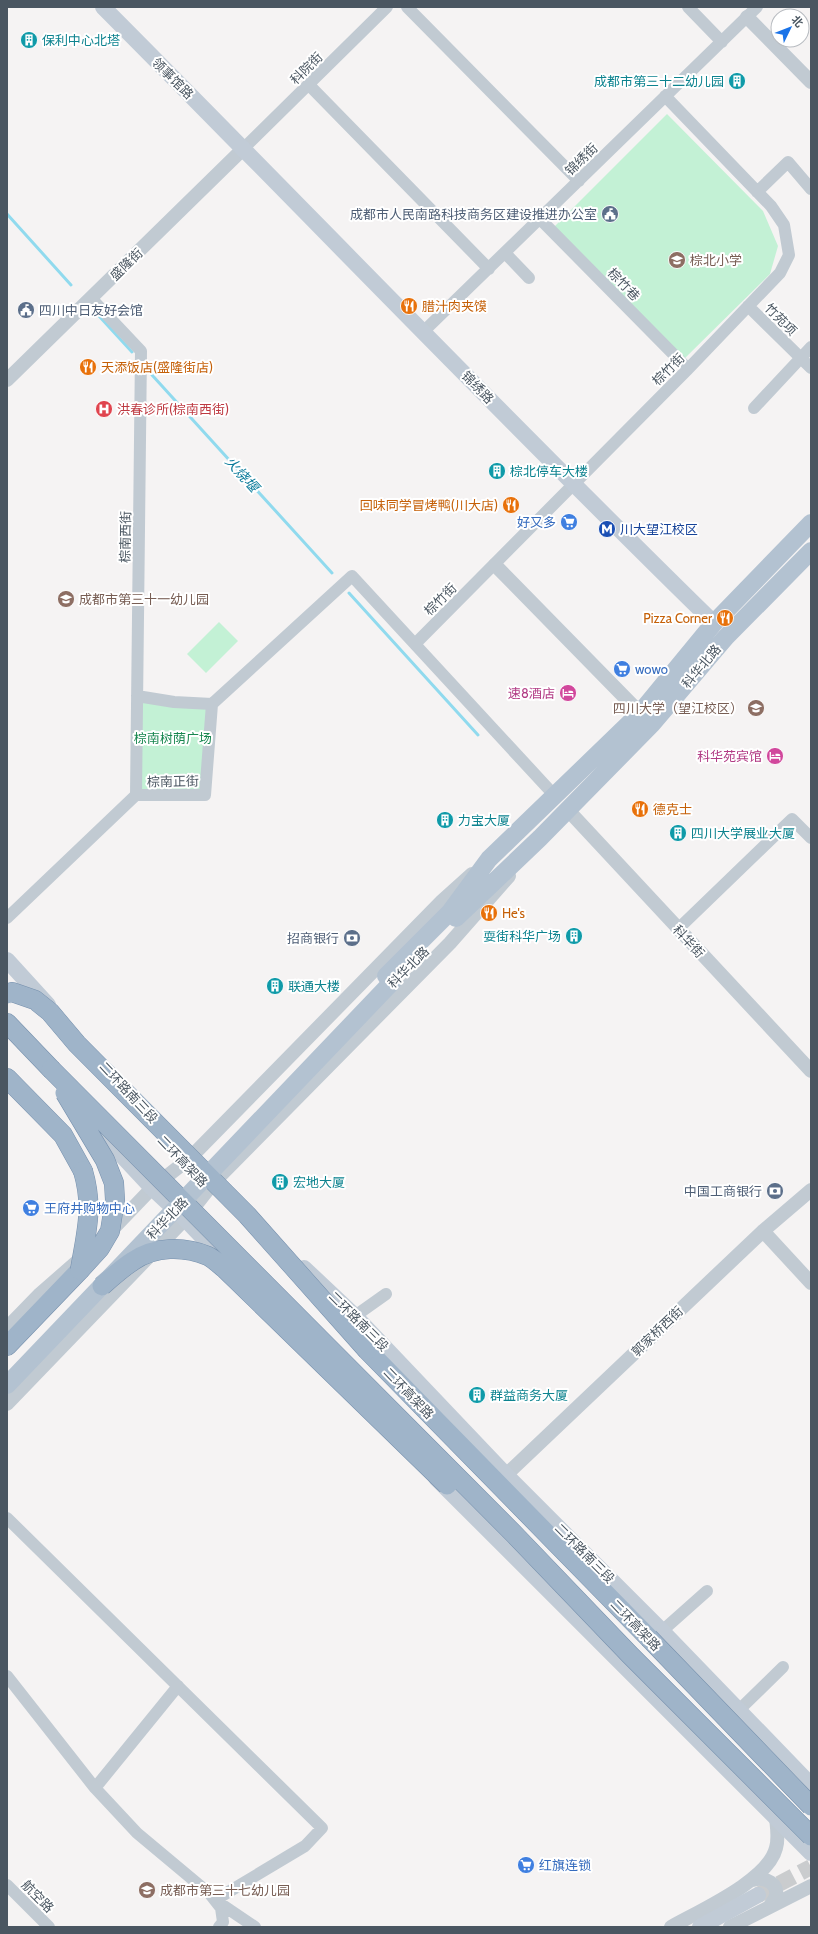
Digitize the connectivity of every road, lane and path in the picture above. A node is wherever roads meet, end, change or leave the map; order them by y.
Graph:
1 (103, 7) edge
2 (387, 7) edge
3 (407, 7) edge
4 (688, 7) edge
5 (757, 7) edge
6 (747, 17) junction
7 (722, 42) junction
8 (811, 82) edge
9 (309, 85) junction
10 (666, 96) junction
11 (244, 148) junction
12 (579, 181) junction
13 (811, 189) edge
14 (757, 192) junction
15 (540, 219) junction
16 (505, 253) junction
17 (489, 268) junction
18 (529, 278) dead end
19 (91, 298) junction
20 (748, 306) junction
21 (424, 331) junction
22 (811, 347) edge
23 (801, 358) junction
24 (811, 368) edge
25 (688, 369) junction
26 (7, 380) edge
27 (754, 408) dead end
28 (572, 484) junction
29 (811, 523) edge
30 (811, 551) edge
31 (495, 565) junction
32 (714, 623) junction
33 (415, 644) junction
34 (137, 696) junction
35 (212, 704) junction
36 (640, 713) junction
37 (136, 795) junction
38 (555, 796) junction
39 (568, 809) junction
40 (540, 838) junction
41 (811, 838) edge
42 (489, 859) junction
43 (7, 918) edge
44 (678, 929) junction
45 (7, 960) edge
46 (390, 979) junction
47 (7, 981) edge
48 (7, 989) edge
49 (7, 994) edge
50 (43, 1018) junction
51 (8, 1027) edge
52 (51, 1069) junction
53 (811, 1072) edge
54 (7, 1078) edge
55 (190, 1158) junction
56 (214, 1182) junction
57 (152, 1188) junction
58 (811, 1190) edge
59 (185, 1219) junction
60 (763, 1231) junction
61 (80, 1270) junction
62 (811, 1283) edge
63 (102, 1286) junction
64 (386, 1294) dead end
65 (355, 1316) junction
66 (7, 1328) edge
67 (7, 1346) edge
68 (367, 1350) junction
69 (7, 1367) edge
70 (7, 1385) edge
71 (7, 1404) edge
72 (506, 1474) junction
73 (7, 1518) edge
74 (514, 1534) junction
75 (707, 1590) dead end
76 (662, 1631) junction
77 (783, 1667) dead end
78 (7, 1676) edge
79 (178, 1686) junction
80 (738, 1710) junction
81 (811, 1785) edge
82 (96, 1788) junction
83 (811, 1806) edge
84 (776, 1818) junction
85 (811, 1836) edge
86 (811, 1853) edge
87 (7, 1885) edge
88 (811, 1886) edge
89 (755, 1887) junction
90 (214, 1900) junction
91 (770, 1906) junction
92 (49, 1927) edge
93 (219, 1927) edge
94 (255, 1927) edge
95 (671, 1927) edge
96 (700, 1927) edge
97 (730, 1927) edge

1 - 11 main road, 领事馆路
2 - 9 street, 科院街
3 - 12 street
4 - 7 street
5 - 6 street, 锦绣街
6 - 7 street, 锦绣街
6 - 8 street
7 - 10 street, 锦绣街
9 - 11 street, 科院街
9 - 17 street
10 - 12 street, 锦绣街
10 - 14 street, 棕竹街
11 - 19 street, 盛隆街
11 - 21 main road, 锦绣路
12 - 15 street, 锦绣街
13 - 14 street
14 - 20 street, 棕竹街
15 - 16 street, 锦绣街
15 - 25 street, 棕竹巷
16 - 17 street, 锦绣街
16 - 18 street
17 - 21 street, 锦绣街
19 - 26 street, 盛隆街
19 - 34 street, 棕南西街
20 - 23 street, 竹苑项
20 - 25 street, 棕竹街
21 - 28 main road, 锦绣路
22 - 23 street
23 - 24 street, 竹苑项
23 - 27 street
25 - 28 street, 棕竹街
28 - 31 street, 棕竹街
28 - 32 main road, 锦绣路
29 - 32 main road, 科华北路
30 - 39 main road, 科华北路
31 - 33 street, 棕竹街
31 - 36 street
32 - 36 main road, 科华北路
33 - 35 street
33 - 38 street
34 - 35 street
34 - 37 street, 棕南西街
35 - 37 street, 棕南正街
36 - 38 main road, 科华北路
37 - 43 street, 棕南正街
38 - 42 main road, 科华北路
39 - 40 main road, 科华北路
39 - 44 street, 科华街
40 - 46 main road, 科华北路
40 - 56 street
41 - 44 street
42 - 46 main road, 科华北路
42 - 55 street
44 - 53 street, 科华街
45 - 55 main road, 二环路南三段
46 - 63 main road, 科华北路, bridge
46 - 69 main road, bridge
47 - 50 highway, 二环高架路, bridge
48 - 50 highway, bridge
49 - 68 highway, bridge
50 - 68 highway, 二环高架路, bridge
51 - 52 highway, 二环高架路
51 - 57 main road
52 - 61 highway, bridge
52 - 74 highway, 二环高架路, bridge
54 - 61 highway, bridge
55 - 56 main road, 二环路南三段
55 - 57 street
56 - 59 street
56 - 65 main road, 二环路南三段
57 - 59 main road
57 - 66 street
58 - 60 street, 郭家桥西街
59 - 71 street
59 - 84 main road
60 - 62 street
60 - 72 street, 郭家桥西街
61 - 67 highway
63 - 70 main road, 科华北路, bridge
63 - 74 highway, bridge
64 - 65 street
65 - 72 main road, 二环路南三段
68 - 83 highway, 二环高架路, bridge
72 - 76 main road, 二环路南三段
73 - 79 street
74 - 85 highway, 二环高架路, bridge
75 - 76 street
76 - 80 main road, 二环路南三段
77 - 80 street
78 - 82 street
79 - 82 street
79 - 90 street
80 - 81 main road, 二环路南三段
82 - 90 street
84 - 86 main road
84 - 89 street
87 - 92 street, 航空路
88 - 91 street
89 - 91 street
89 - 95 street
89 - 96 main road
90 - 93 street
90 - 94 street
91 - 97 street

